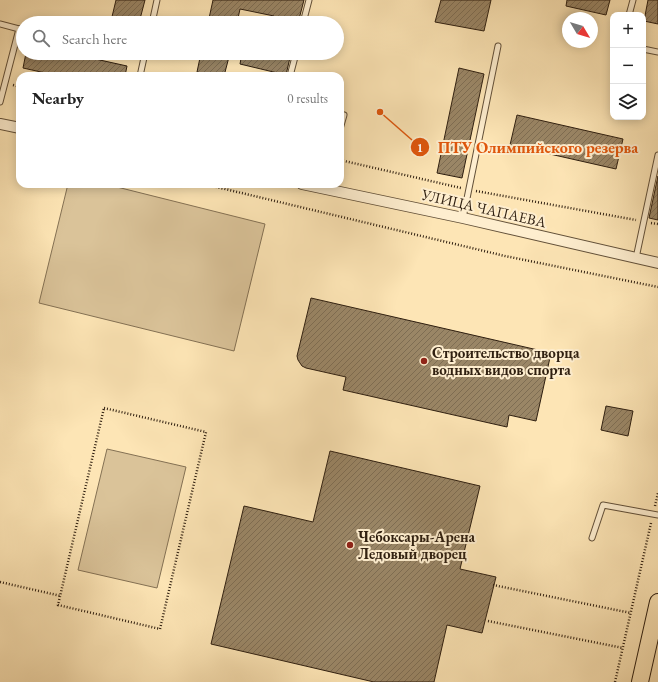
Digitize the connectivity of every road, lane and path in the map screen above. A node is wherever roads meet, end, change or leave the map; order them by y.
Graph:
1 (157, 0) edge
2 (309, 0) edge
3 (633, 0) edge
4 (631, 12) edge
5 (154, 16) edge
6 (305, 16) edge
7 (0, 24) edge
8 (16, 28) edge
9 (16, 46) edge
10 (498, 46) dead end
11 (646, 49) edge
12 (658, 52) edge
13 (143, 60) edge
14 (294, 60) edge
15 (141, 72) edge
16 (291, 72) edge
17 (0, 102) edge
18 (0, 124) edge
19 (16, 127) edge
20 (658, 155) edge
21 (344, 161) edge
22 (221, 188) edge
23 (334, 188) edge
24 (468, 190) junction
25 (462, 218) junction
26 (644, 222) junction
27 (658, 224) edge
28 (636, 258) junction
29 (658, 263) edge
30 (658, 287) edge
31 (658, 493) edge
32 (655, 505) dead end
33 (658, 514) edge
34 (652, 519) dead end
35 (592, 538) dead end
36 (0, 582) edge
37 (493, 585) dead end
38 (61, 596) junction
39 (658, 602) edge
40 (631, 613) junction
41 (488, 621) dead end
42 (623, 648) junction
43 (655, 650) edge
44 (615, 682) edge
45 (640, 682) edge
46 (651, 682) edge

1 - 5 lane
2 - 6 lane
3 - 4 lane
7 - 8 lane
9 - 17 lane
10 - 24 lane
11 - 12 lane
13 - 15 lane
14 - 16 lane
18 - 19 street
20 - 26 lane
21 - 24 path
22 - 30 path
23 - 25 street, УЛИЦА ЧАПАЕВА
24 - 25 lane
24 - 26 path
25 - 28 street, УЛИЦА ЧАПАЕВА
26 - 27 path
26 - 28 lane
28 - 29 street, УЛИЦА ЧАПАЕВА
31 - 32 path
33 - 35 lane
34 - 40 path
36 - 38 path
37 - 40 path
38 - 38 path
39 - 43 main road
40 - 42 path
41 - 42 path
42 - 44 path
43 - 45 main road
43 - 46 main road

